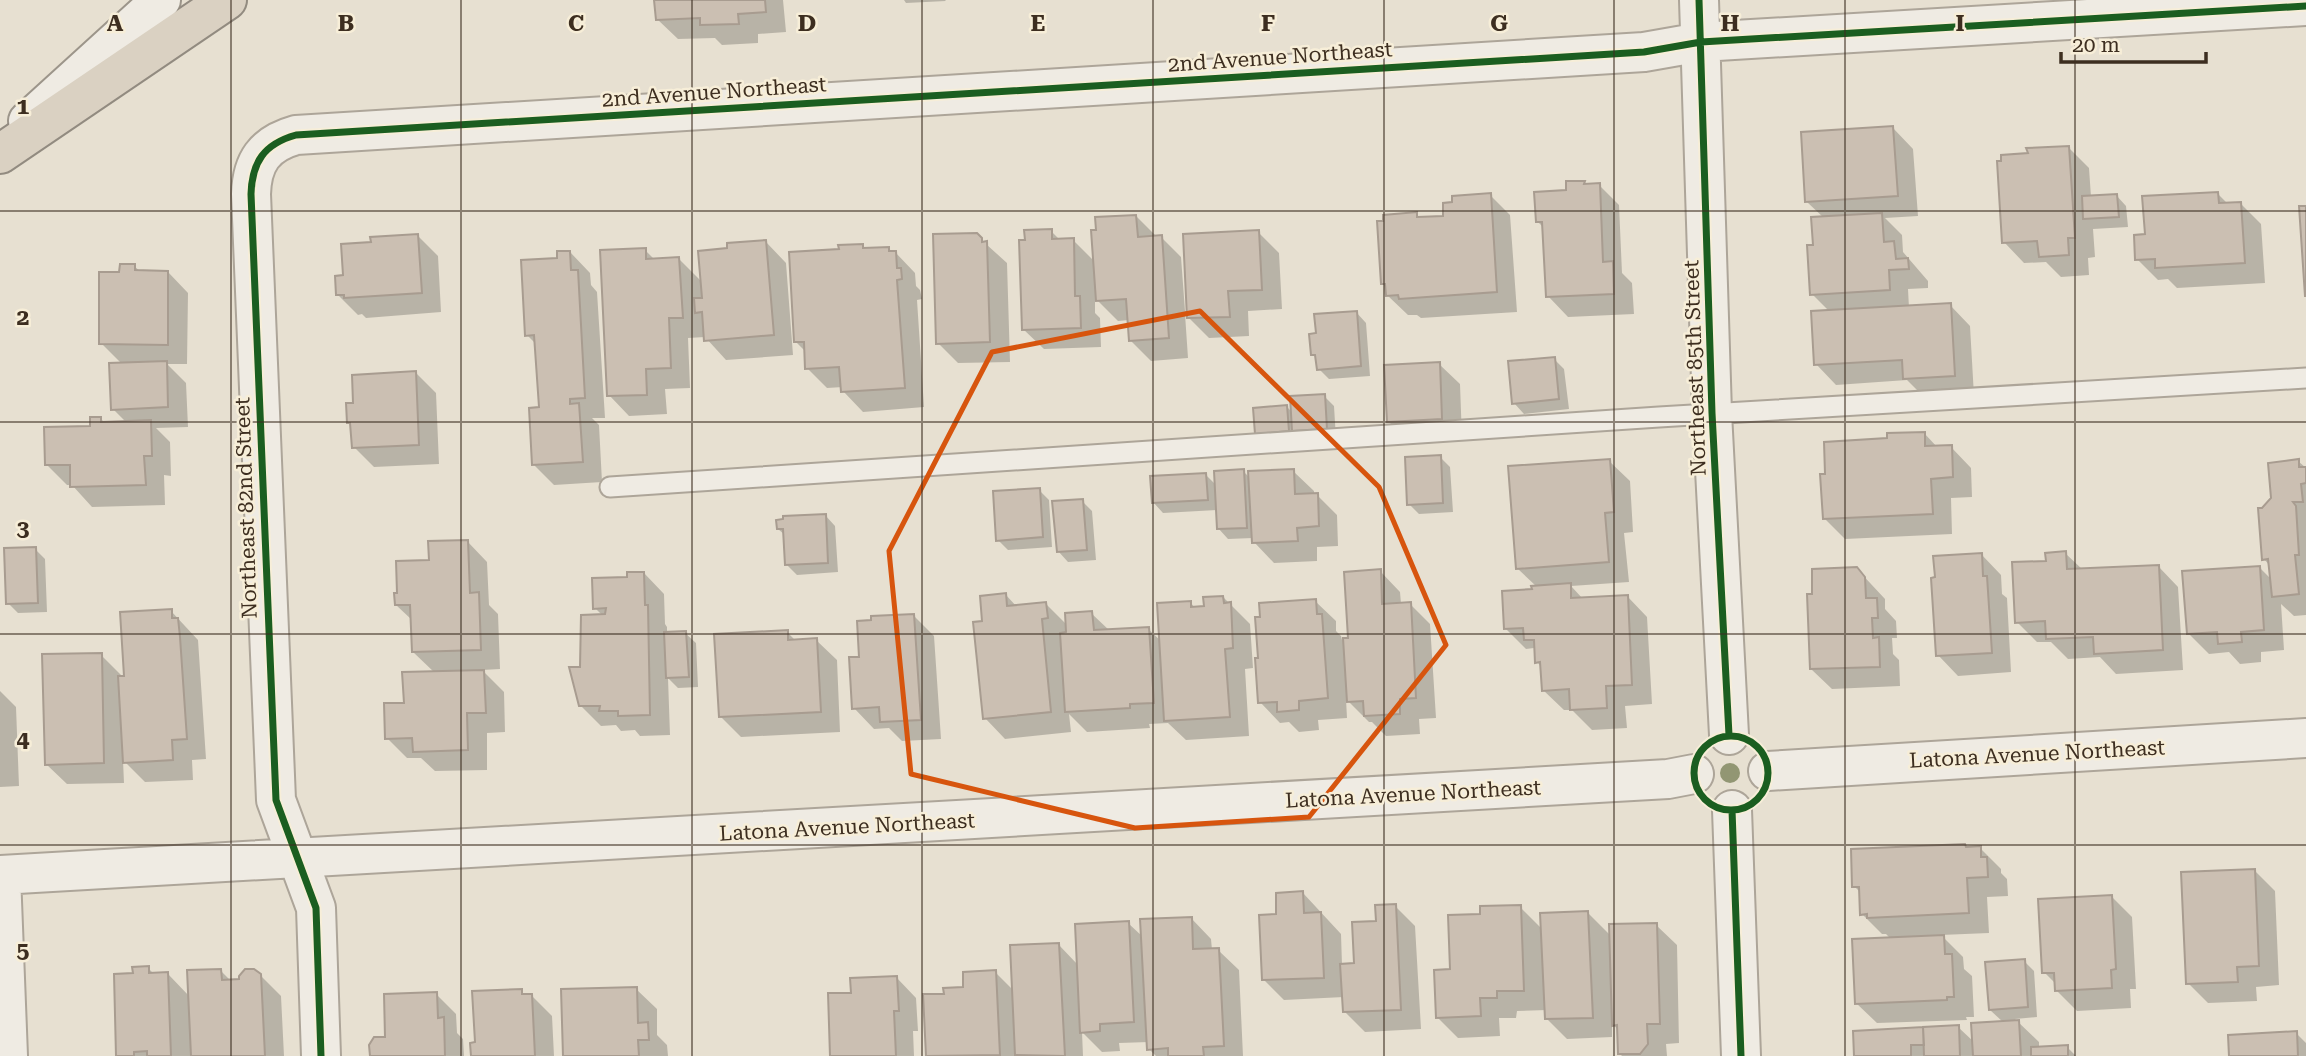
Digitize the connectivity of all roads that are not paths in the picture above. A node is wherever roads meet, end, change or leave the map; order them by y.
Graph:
1 (161, 0) edge
2 (227, 0) edge
3 (1699, 0) edge
4 (2306, 6) edge
5 (1701, 42) junction
6 (0, 146) edge
7 (0, 154) edge
8 (262, 155) joint
9 (2306, 377) edge
10 (1712, 413) junction
11 (610, 487) dead end
12 (1728, 735) junction
13 (2306, 738) edge
14 (1768, 771) junction
15 (1693, 775) junction
16 (1732, 810) junction
17 (297, 859) junction
18 (1, 875) edge
19 (8, 1056) edge
20 (321, 1056) edge
21 (1741, 1056) edge

1 - 6 street
2 - 7 highway
3 - 5 street, Northeast 85th Street
4 - 5 street, 2nd Avenue Northeast
5 - 8 street, 2nd Avenue Northeast
5 - 10 street, Northeast 85th Street
8 - 17 street, Northeast 82nd Street
9 - 10 lane
10 - 11 lane
10 - 12 street, Northeast 85th Street
12 - 14 street
12 - 15 street
13 - 14 street, Latona Avenue Northeast
14 - 16 street
15 - 16 street
15 - 17 street, Latona Avenue Northeast
16 - 21 street
17 - 18 street, Latona Avenue Northeast
17 - 20 street, Northeast 82nd Street
18 - 19 street

